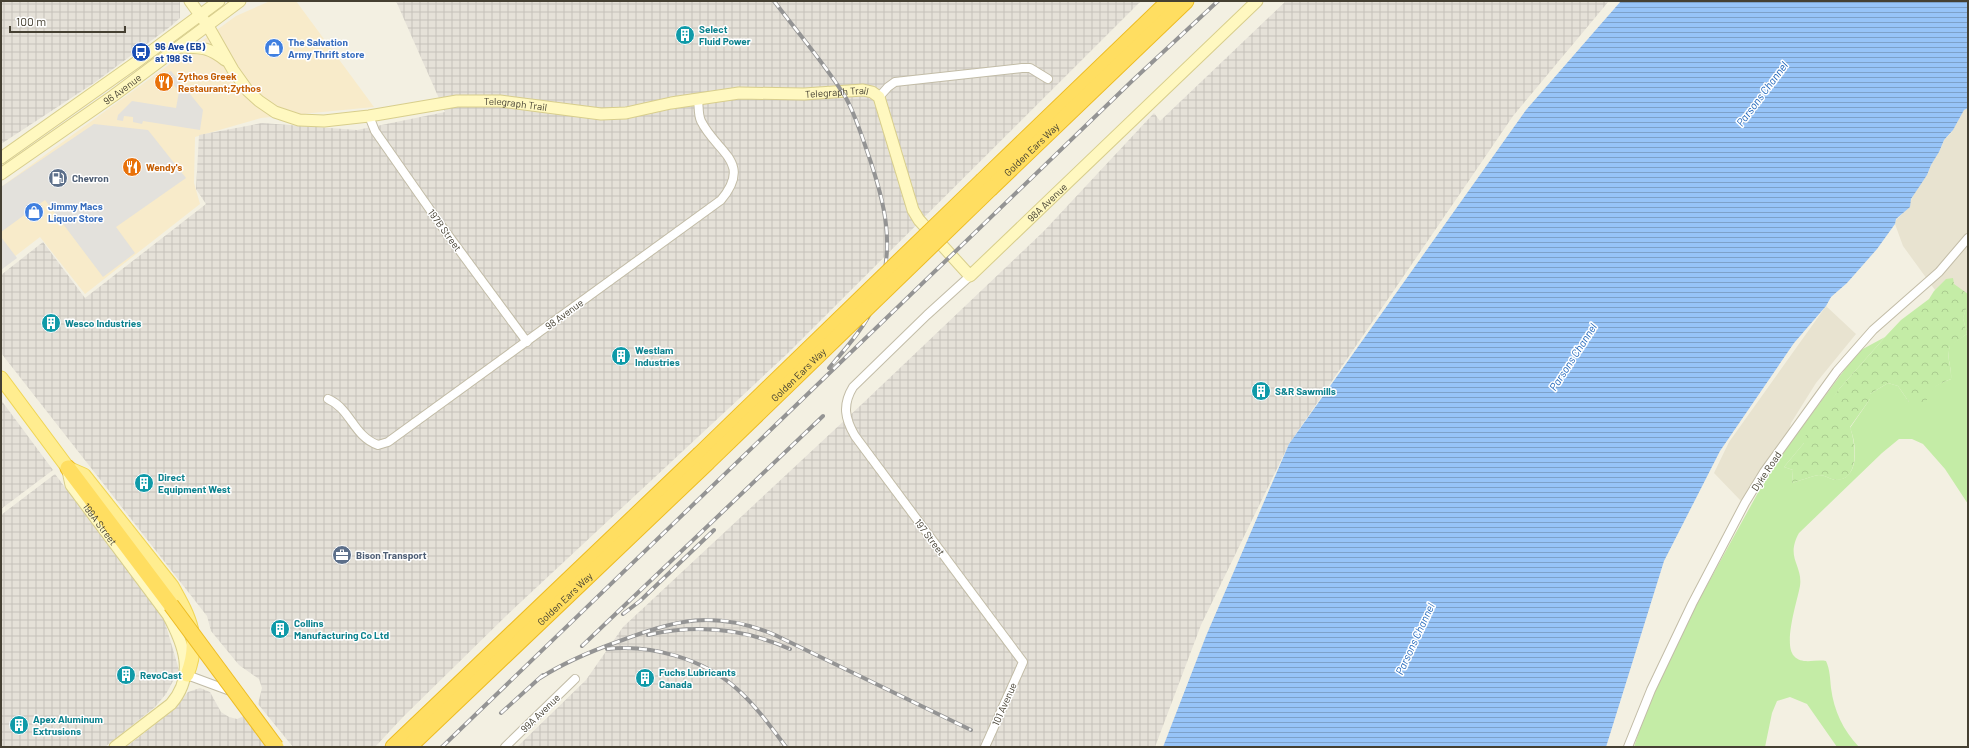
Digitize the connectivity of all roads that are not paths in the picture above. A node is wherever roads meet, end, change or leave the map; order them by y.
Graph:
1 (190, 1) edge
2 (219, 1) edge
3 (240, 1) edge
4 (1169, 1) edge
5 (1186, 1) edge
6 (1258, 1) edge
7 (200, 15) junction
8 (208, 26) junction
9 (179, 47) junction
10 (229, 63) junction
11 (1048, 79) dead end
12 (879, 97) junction
13 (698, 100) junction
14 (369, 116) junction
15 (1, 158) edge
16 (1, 174) edge
17 (987, 184) junction
18 (1968, 238) edge
19 (970, 276) junction
20 (527, 342) junction
21 (1, 378) edge
22 (328, 398) dead end
23 (845, 408) joint
24 (703, 459) junction
25 (68, 468) junction
26 (1023, 662) joint
27 (187, 675) junction
28 (575, 679) dead end
29 (239, 695) dead end
30 (116, 747) edge
31 (276, 747) edge
32 (393, 747) edge
33 (409, 747) edge
34 (505, 747) edge
35 (985, 747) edge
36 (1628, 747) edge

1 - 7 street, Telegraph Trail
2 - 7 street, 96 Avenue
3 - 8 street, 96 Avenue
4 - 17 highway, Golden Ears Way
5 - 17 highway, Golden Ears Way
6 - 19 street, 98A Avenue
7 - 8 street, Telegraph Trail
7 - 15 street, 96 Avenue
8 - 9 street, 96 Avenue
8 - 10 street, Telegraph Trail
9 - 10 street
9 - 16 street, 96 Avenue
10 - 14 street, Telegraph Trail
11 - 12 street, Telegraph Trail
12 - 13 street, Telegraph Trail
12 - 19 street, Telegraph Trail
13 - 14 street, Telegraph Trail
13 - 20 street, 98 Avenue
14 - 20 street, 197B Street
17 - 24 highway, Golden Ears Way, bridge
18 - 36 street, Dyke Road
19 - 23 street, 98A Avenue
20 - 22 street, 98 Avenue
21 - 25 main road, 199A Street
23 - 26 street, 197 Street
24 - 32 highway, Golden Ears Way
24 - 33 highway, Golden Ears Way
25 - 27 street, 199A Street
25 - 27 main road
25 - 31 highway, bridge
26 - 35 street, 101 Avenue
27 - 29 street
27 - 30 street
28 - 34 street, 99A Avenue

